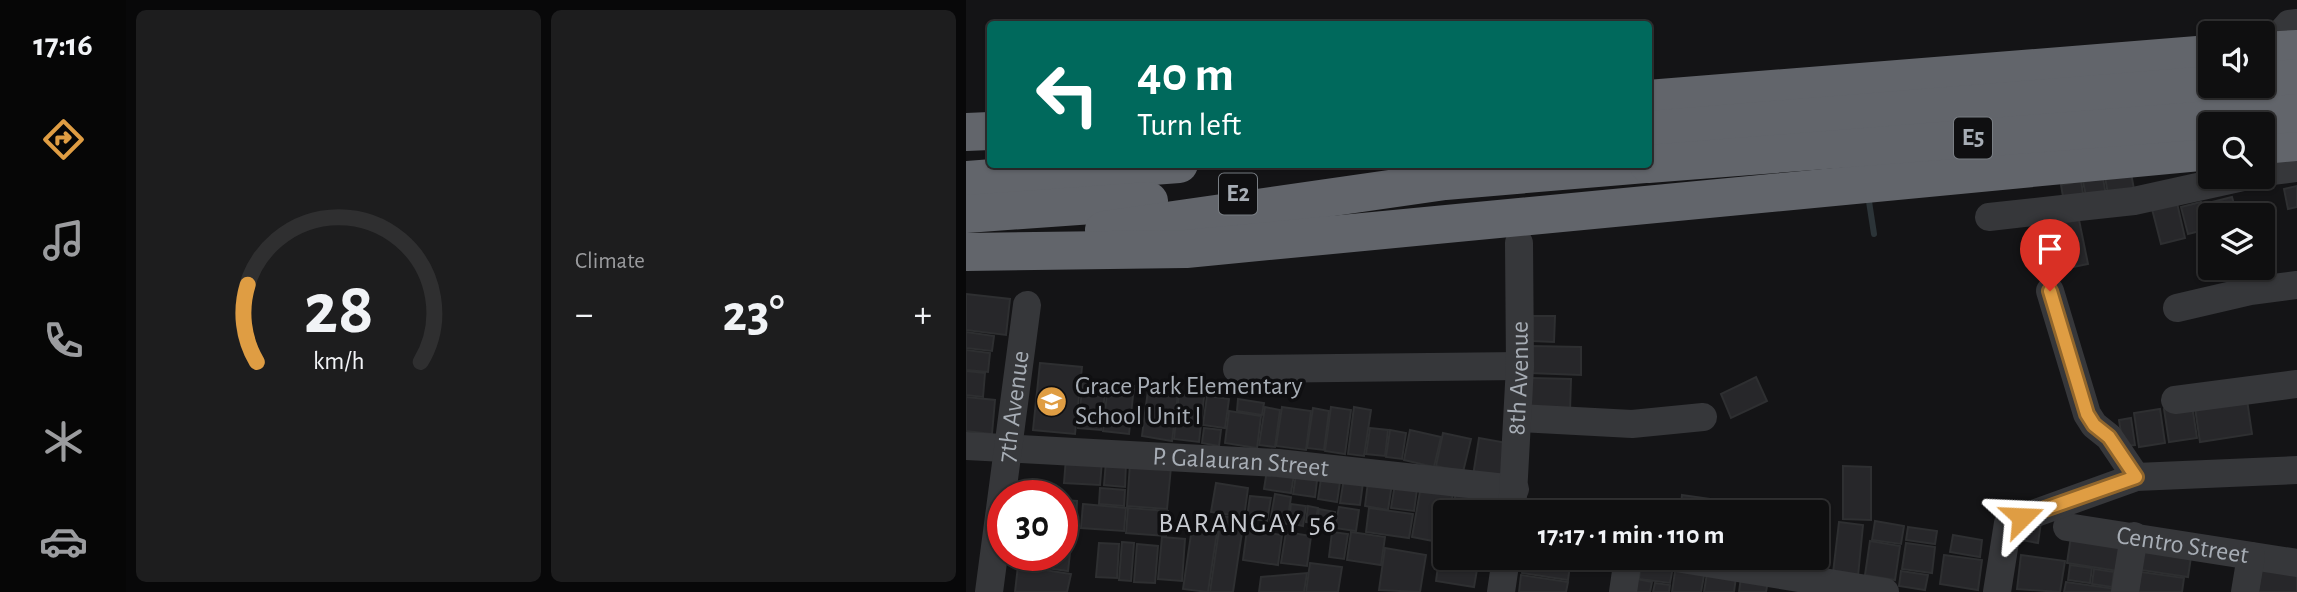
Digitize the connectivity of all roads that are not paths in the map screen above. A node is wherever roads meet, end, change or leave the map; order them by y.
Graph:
1 (2297, 23) edge
2 (2297, 49) edge
3 (2275, 50) edge
4 (2198, 55) edge
5 (2297, 78) edge
6 (2275, 80) edge
7 (2198, 86) edge
8 (1652, 99) edge
9 (1652, 130) edge
10 (987, 131) edge
11 (2283, 131) edge
12 (966, 132) edge
13 (2198, 152) edge
14 (987, 153) edge
15 (966, 155) edge
16 (1652, 164) edge
17 (1126, 168) edge
18 (1598, 168) edge
19 (2297, 168) edge
20 (2275, 171) edge
21 (1511, 175) junction
22 (966, 180) edge
23 (2198, 187) edge
24 (966, 214) edge
25 (1989, 217) dead end
26 (966, 243) edge
27 (1519, 243) dead end
28 (966, 252) edge
29 (2297, 285) edge
30 (2050, 291) dead end
31 (1027, 305) dead end
32 (2177, 308) dead end
33 (1520, 366) junction
34 (1237, 369) dead end
35 (2297, 384) edge
36 (2175, 400) dead end
37 (1703, 417) dead end
38 (1518, 418) junction
39 (966, 446) edge
40 (1008, 449) junction
41 (2297, 470) edge
42 (2136, 477) junction
43 (1508, 500) edge
44 (1514, 500) edge
45 (2067, 527) dead end
46 (2134, 536) junction
47 (2251, 556) junction
48 (2297, 563) edge
49 (1504, 570) edge
50 (1626, 570) edge
51 (1750, 570) edge
52 (989, 592) edge
53 (1501, 592) edge
54 (1623, 592) edge
55 (1885, 592) edge
56 (1997, 592) edge
57 (2125, 592) edge
58 (2245, 592) edge

1 - 11 street
2 - 3 highway, bridge
4 - 8 highway
5 - 6 highway, bridge
7 - 9 highway, E5
10 - 12 highway
11 - 16 highway, E5, bridge
13 - 28 highway
14 - 15 highway
17 - 22 highway
18 - 21 highway, E5
19 - 20 street
21 - 24 highway, E2
21 - 26 highway
23 - 25 street
27 - 33 street, 8th Avenue
29 - 32 street
30 - 42 street
31 - 40 street, 7th Avenue
33 - 34 street
33 - 38 street, 8th Avenue
35 - 36 street
37 - 38 street
38 - 44 street, 8th Avenue
39 - 40 street, P. Galauran Street
40 - 43 street, P. Galauran Street
40 - 52 street, 7th Avenue
41 - 42 street
42 - 56 street
45 - 46 street, Centro Street
46 - 47 street, Centro Street
46 - 57 street
47 - 48 street, Centro Street
47 - 58 street
49 - 53 street
50 - 54 street
51 - 55 street

